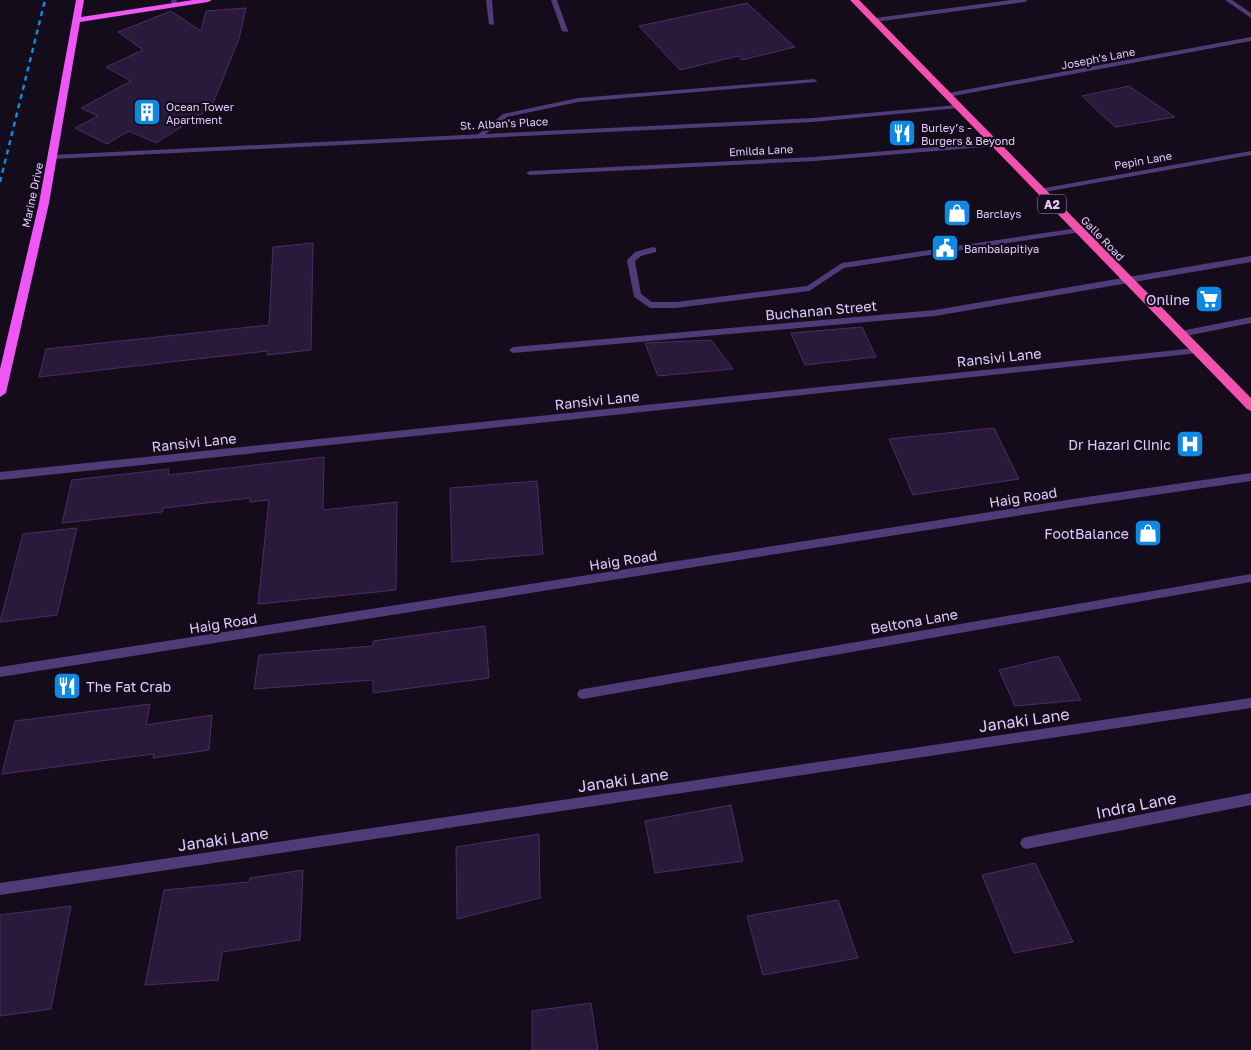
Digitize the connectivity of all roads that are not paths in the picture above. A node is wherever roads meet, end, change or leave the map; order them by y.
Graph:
1 (80, 0) edge
2 (208, 0) edge
3 (489, 0) edge
4 (554, 0) edge
5 (854, 0) edge
6 (1025, 0) edge
7 (1228, 0) edge
8 (174, 3) edge
9 (1251, 16) edge
10 (77, 20) junction
11 (875, 20) junction
12 (492, 24) dead end
13 (565, 31) dead end
14 (1251, 39) edge
15 (814, 81) dead end
16 (948, 95) junction
17 (957, 107) junction
18 (480, 136) junction
19 (993, 144) junction
20 (1251, 153) edge
21 (52, 157) junction
22 (530, 173) dead end
23 (1039, 191) junction
24 (1078, 230) junction
25 (653, 250) dead end
26 (1251, 259) edge
27 (1128, 282) junction
28 (1251, 320) edge
29 (1181, 334) junction
30 (514, 350) dead end
31 (1196, 351) junction
32 (0, 393) edge
33 (1251, 406) edge
34 (0, 476) edge
35 (1251, 477) edge
36 (1251, 578) edge
37 (0, 672) edge
38 (583, 694) dead end
39 (1251, 703) edge
40 (1251, 799) edge
41 (1026, 843) dead end
42 (0, 889) edge

1 - 10 main road, Marine Drive
2 - 8 main road
3 - 12 street
4 - 13 street
5 - 11 highway, Galle Road / A2
6 - 11 street
7 - 9 street
8 - 10 main road
10 - 21 main road, Marine Drive
11 - 16 highway, Galle Road / A2
14 - 16 street, Joseph's Lane
15 - 18 street
16 - 17 highway, Galle Road / A2
17 - 18 street, St. Alban's Place
17 - 19 highway, Galle Road / A2
18 - 21 street, St. Alban's Place
19 - 22 street, Emilda Lane
19 - 23 highway, Galle Road / A2
20 - 23 street, Pepin Lane
21 - 32 main road, Marine Drive
23 - 24 highway, Galle Road / A2
24 - 25 street
24 - 27 highway, Galle Road / A2
26 - 27 street, Buchanan Street
27 - 29 highway, Galle Road / A2
27 - 30 street, Buchanan Street
28 - 29 street
29 - 31 highway, Galle Road / A2
31 - 33 highway, Galle Road / A2
31 - 34 street, Ransivi Lane
35 - 37 street, Haig Road
36 - 38 street, Beltona Lane
39 - 42 street, Janaki Lane
40 - 41 street, Indra Lane

